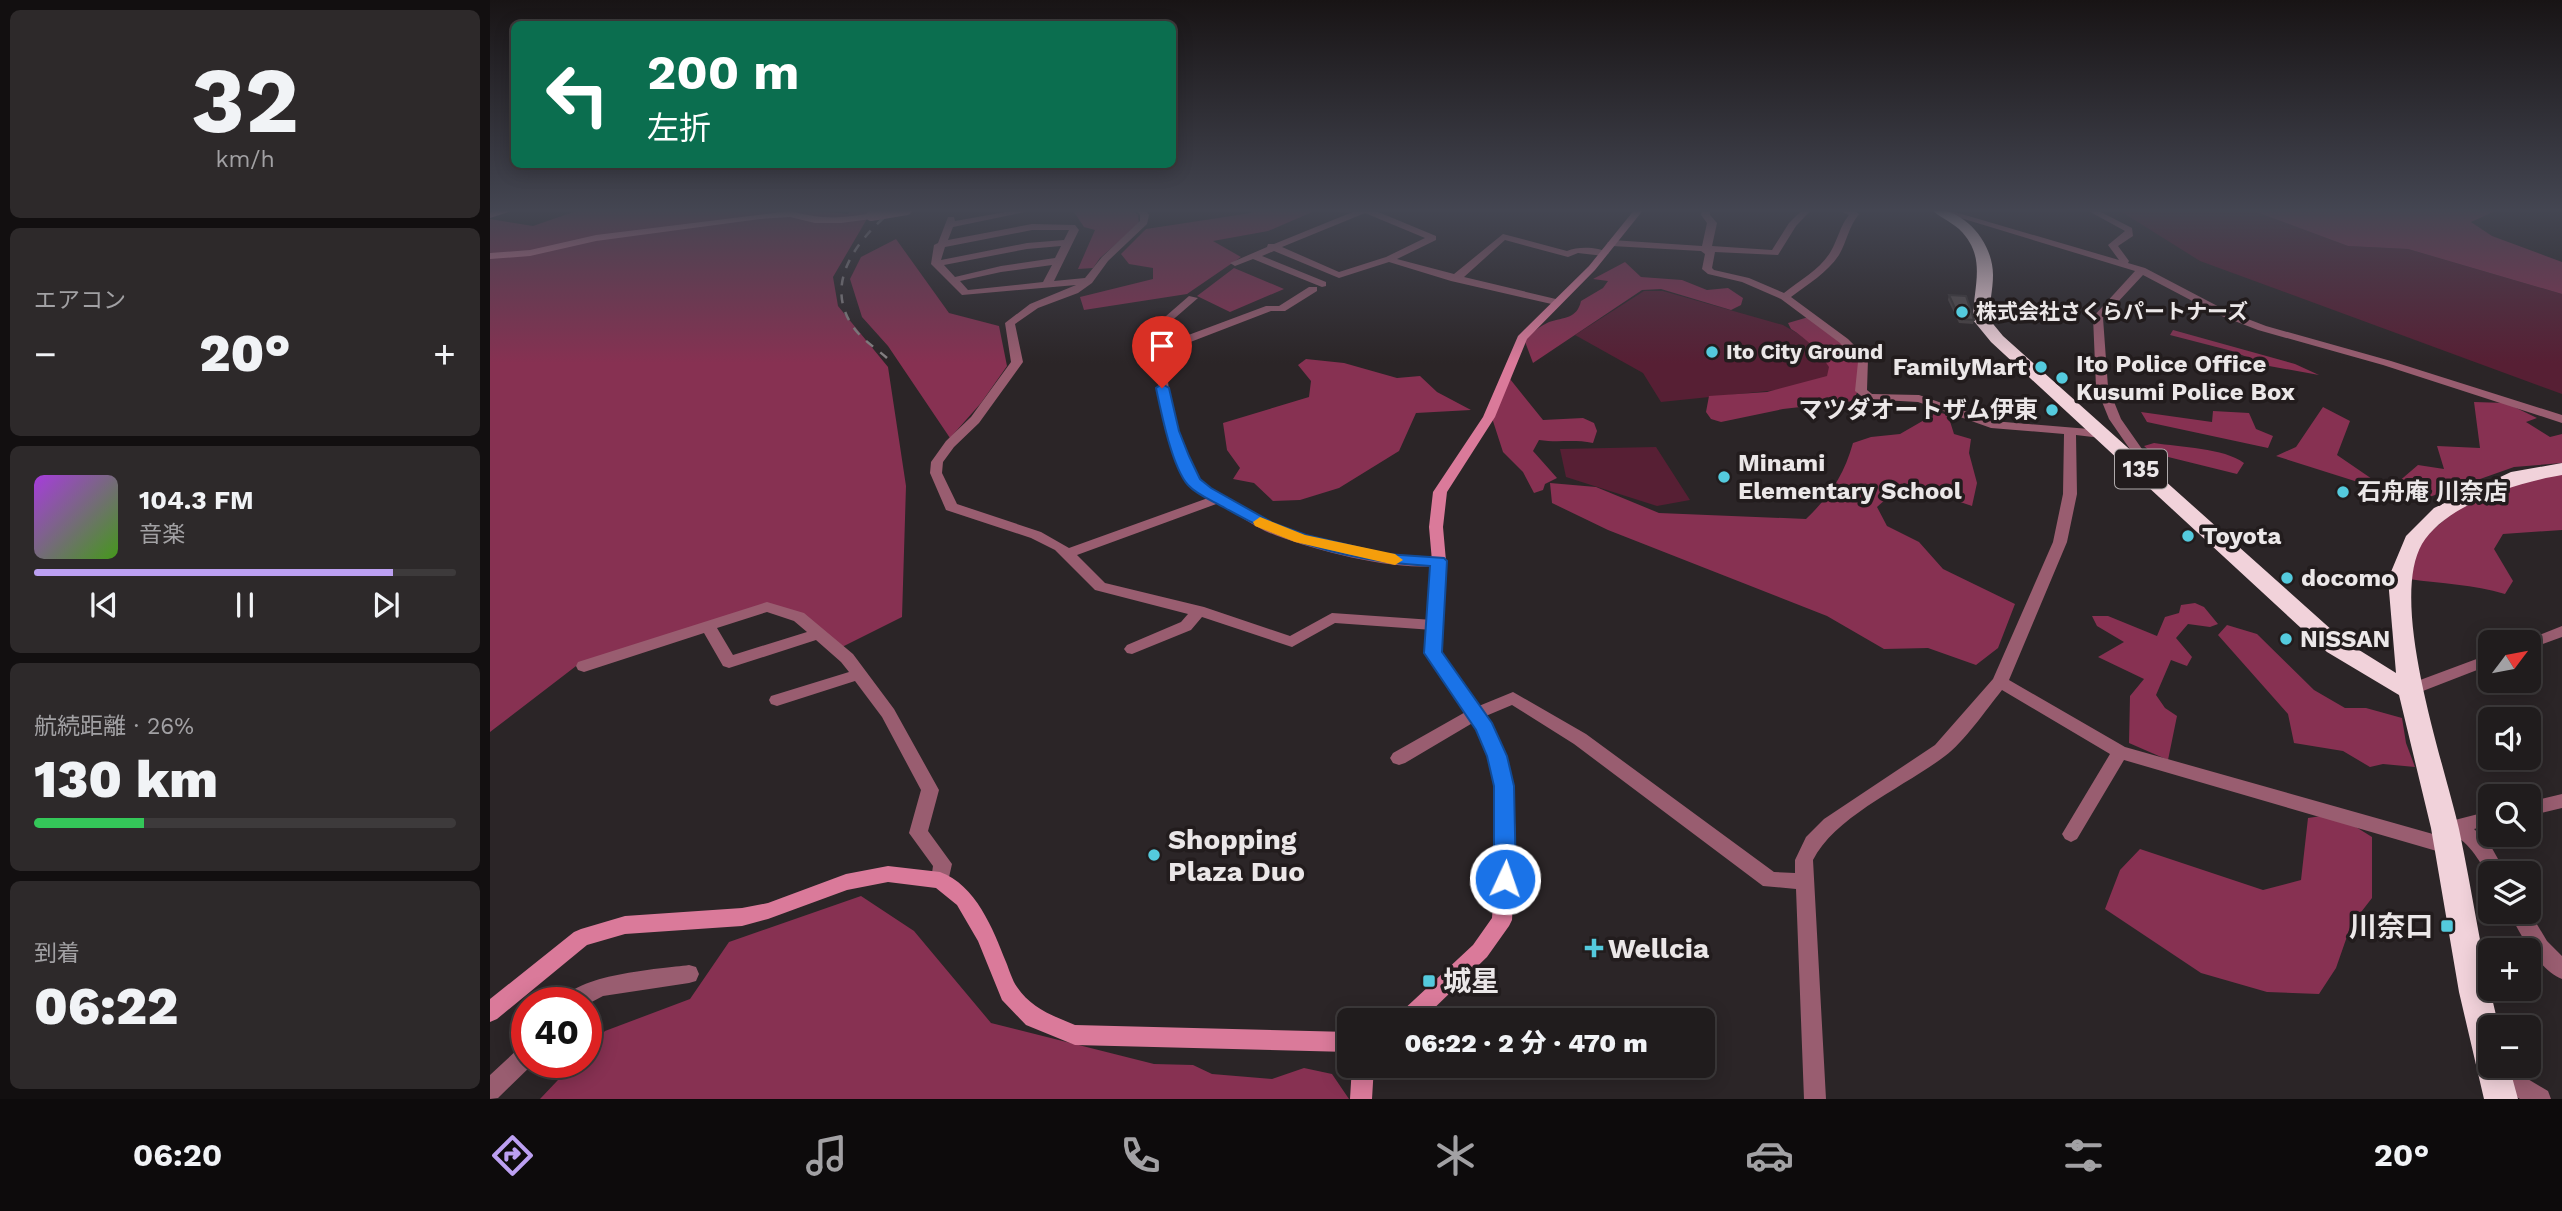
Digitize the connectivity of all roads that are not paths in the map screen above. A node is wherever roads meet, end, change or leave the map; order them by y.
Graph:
1 (935, 260) edge
2 (953, 260) edge
3 (1104, 260) edge
4 (1239, 260) edge
5 (1263, 260) edge
6 (1304, 260) edge
7 (1385, 260) edge
8 (1393, 260) edge
9 (1476, 260) edge
10 (1596, 260) edge
11 (1707, 260) edge
12 (1829, 260) edge
13 (1984, 260) edge
14 (2109, 260) edge
15 (2124, 260) edge
16 (1058, 261) joint
17 (1235, 262) dead end
18 (936, 264) junction
19 (2121, 264) junction
20 (2142, 270) junction
21 (1455, 279) junction
22 (953, 281) junction
23 (1088, 281) junction
24 (1048, 283) junction
25 (1785, 297) junction
26 (1193, 298) dead end
27 (1556, 302) junction
28 (1159, 350) junction
29 (2562, 419) edge
30 (2070, 433) junction
31 (2101, 434) junction
32 (2135, 463) junction
33 (2562, 470) edge
34 (1220, 498) junction
35 (1067, 555) junction
36 (1439, 561) junction
37 (1199, 611) junction
38 (1433, 625) junction
39 (708, 626) junction
40 (2562, 631) edge
41 (819, 634) junction
42 (2541, 639) edge
43 (1132, 649) dead end
44 (2478, 664) edge
45 (584, 666) dead end
46 (859, 674) junction
47 (2000, 682) junction
48 (2410, 690) junction
49 (777, 700) dead end
50 (1475, 713) junction
51 (2120, 752) junction
52 (1399, 758) dead end
53 (2562, 801) edge
54 (2541, 806) edge
55 (2478, 822) edge
56 (2450, 833) junction
57 (2071, 834) dead end
58 (2490, 861) edge
59 (940, 880) junction
60 (1806, 881) junction
61 (2526, 924) edge
62 (2562, 970) edge
63 (689, 974) dead end
64 (600, 987) edge
65 (1420, 1008) edge
66 (490, 1012) edge
67 (2480, 1015) edge
68 (1337, 1042) edge
69 (511, 1070) edge
70 (1362, 1078) edge
71 (2505, 1078) edge
72 (490, 1090) edge
73 (1361, 1099) edge
74 (1815, 1099) edge
75 (2540, 1099) edge

1 - 18 street
2 - 18 street
3 - 23 street
4 - 17 street
5 - 28 street
6 - 7 street
8 - 21 street
9 - 21 street
10 - 27 street
11 - 25 street
12 - 25 street
13 - 31 highway, 135
14 - 19 street
15 - 19 street
16 - 22 street
16 - 24 street
18 - 22 street
19 - 20 street
20 - 29 street
20 - 32 street
21 - 27 street
22 - 24 street
23 - 24 street
23 - 35 street
25 - 30 street
26 - 28 street
27 - 36 street
28 - 34 street
30 - 31 street
30 - 47 street
31 - 32 highway, 135
32 - 48 highway, 135
33 - 48 highway
34 - 35 street
34 - 36 street
35 - 37 street
36 - 38 street
37 - 38 street
37 - 43 street
38 - 50 street
39 - 41 street
39 - 41 street
39 - 45 street
40 - 42 street
41 - 46 street
44 - 48 street
46 - 49 street
46 - 59 street
47 - 51 street
47 - 60 street
48 - 56 highway
50 - 52 street
50 - 60 street
50 - 65 street
51 - 56 street
51 - 57 street
53 - 54 street
55 - 56 street
56 - 58 street
56 - 67 highway
59 - 66 street
59 - 68 street
60 - 74 street
61 - 62 street
63 - 64 street
69 - 72 street
70 - 73 street
71 - 75 street

